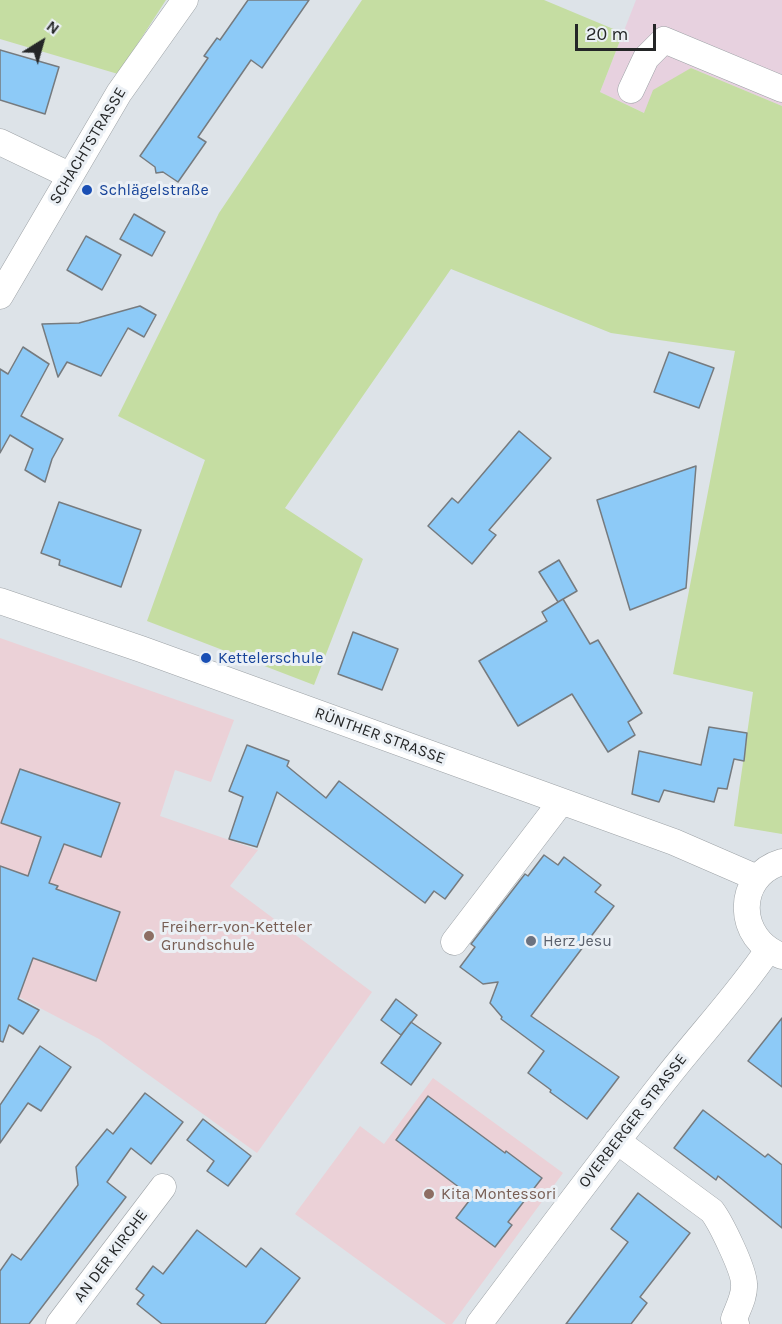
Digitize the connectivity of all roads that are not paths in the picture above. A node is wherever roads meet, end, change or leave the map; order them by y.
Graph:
1 (185, 0) edge
2 (782, 89) edge
3 (631, 90) dead end
4 (0, 142) edge
5 (69, 175) junction
6 (0, 296) edge
7 (0, 601) edge
8 (561, 802) junction
9 (782, 862) edge
10 (757, 878) junction
11 (454, 942) dead end
12 (775, 953) edge
13 (617, 1141) junction
14 (164, 1187) dead end
15 (59, 1324) edge
16 (479, 1324) edge
17 (736, 1324) edge

1 - 5 street, SCHACHTSTRASSE
2 - 3 street
4 - 5 street
5 - 6 street, SCHACHTSTRASSE
7 - 8 street, RÜNTHER STRASSE
8 - 10 street, RÜNTHER STRASSE
8 - 11 street
9 - 10 street
10 - 12 street
12 - 13 street, OVERBERGER STRASSE
13 - 16 street, OVERBERGER STRASSE
13 - 17 street
14 - 15 street, AN DER KIRCHE

